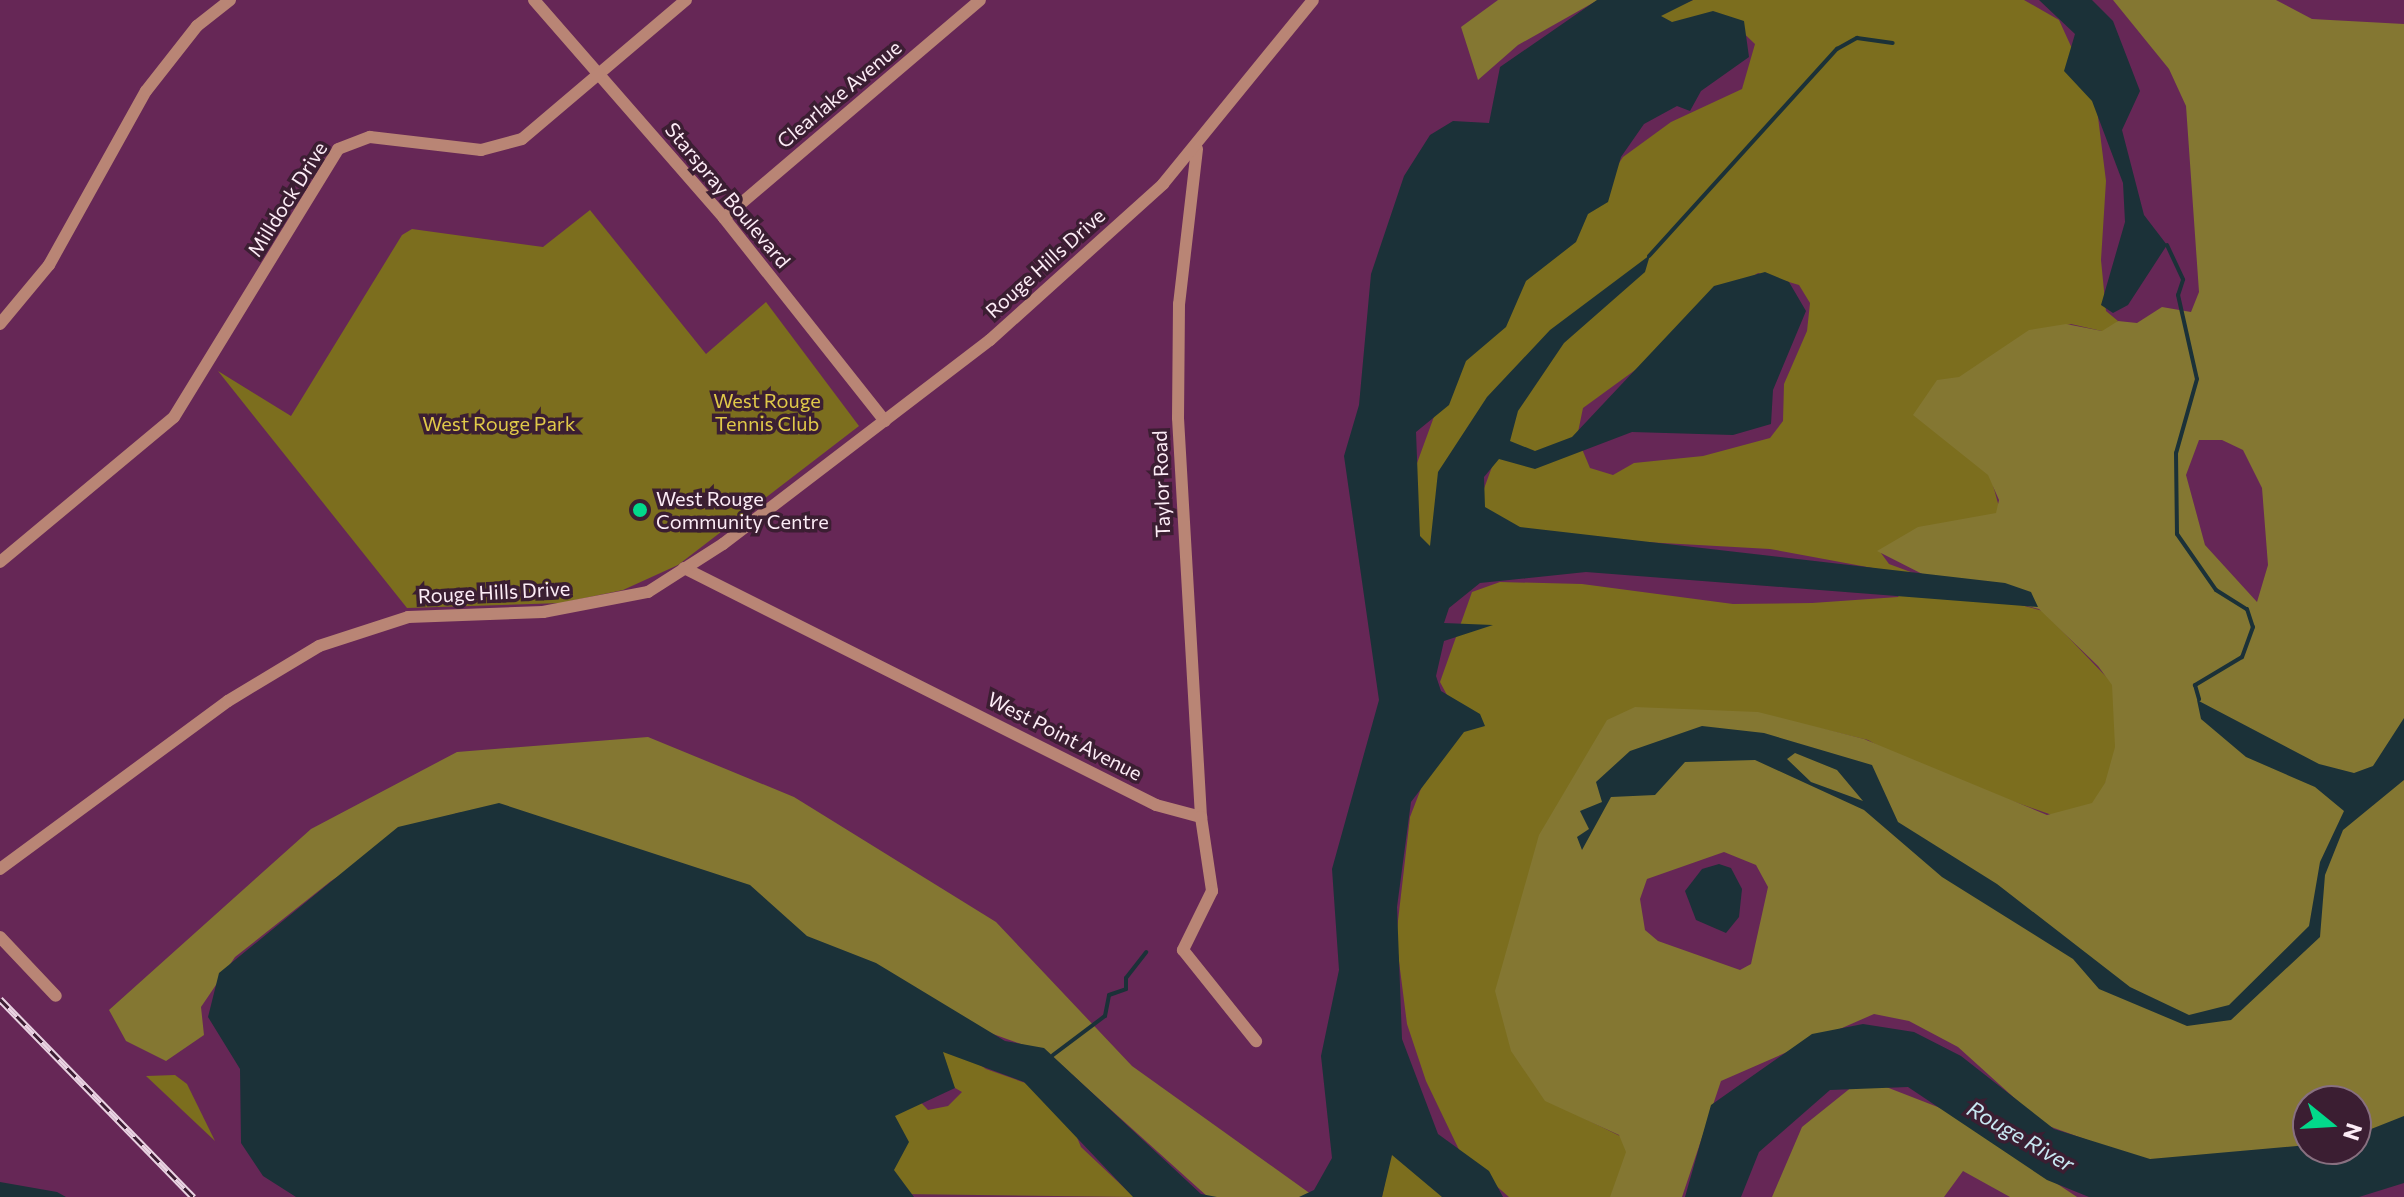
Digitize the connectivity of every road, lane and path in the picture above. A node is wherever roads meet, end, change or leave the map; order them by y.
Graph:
1 (230, 0) edge
2 (534, 0) edge
3 (686, 0) edge
4 (980, 0) edge
5 (1313, 0) edge
6 (597, 74) junction
7 (1197, 149) junction
8 (724, 218) junction
9 (0, 324) edge
10 (885, 421) junction
11 (0, 562) edge
12 (684, 568) junction
13 (1201, 817) junction
14 (0, 869) edge
15 (0, 937) edge
16 (56, 996) dead end
17 (1256, 1041) dead end

1 - 9 street
2 - 6 street, Starspray Boulevard
3 - 6 street, Milldock Drive
4 - 8 street, Clearlake Avenue
5 - 7 street, Rouge Hills Drive
6 - 8 street, Starspray Boulevard
6 - 11 street, Milldock Drive
7 - 10 street, Rouge Hills Drive
7 - 13 street, Taylor Road
8 - 10 street, Starspray Boulevard
10 - 12 street, Rouge Hills Drive
12 - 13 street, West Point Avenue
12 - 14 street, Rouge Hills Drive
13 - 17 street
15 - 16 street

